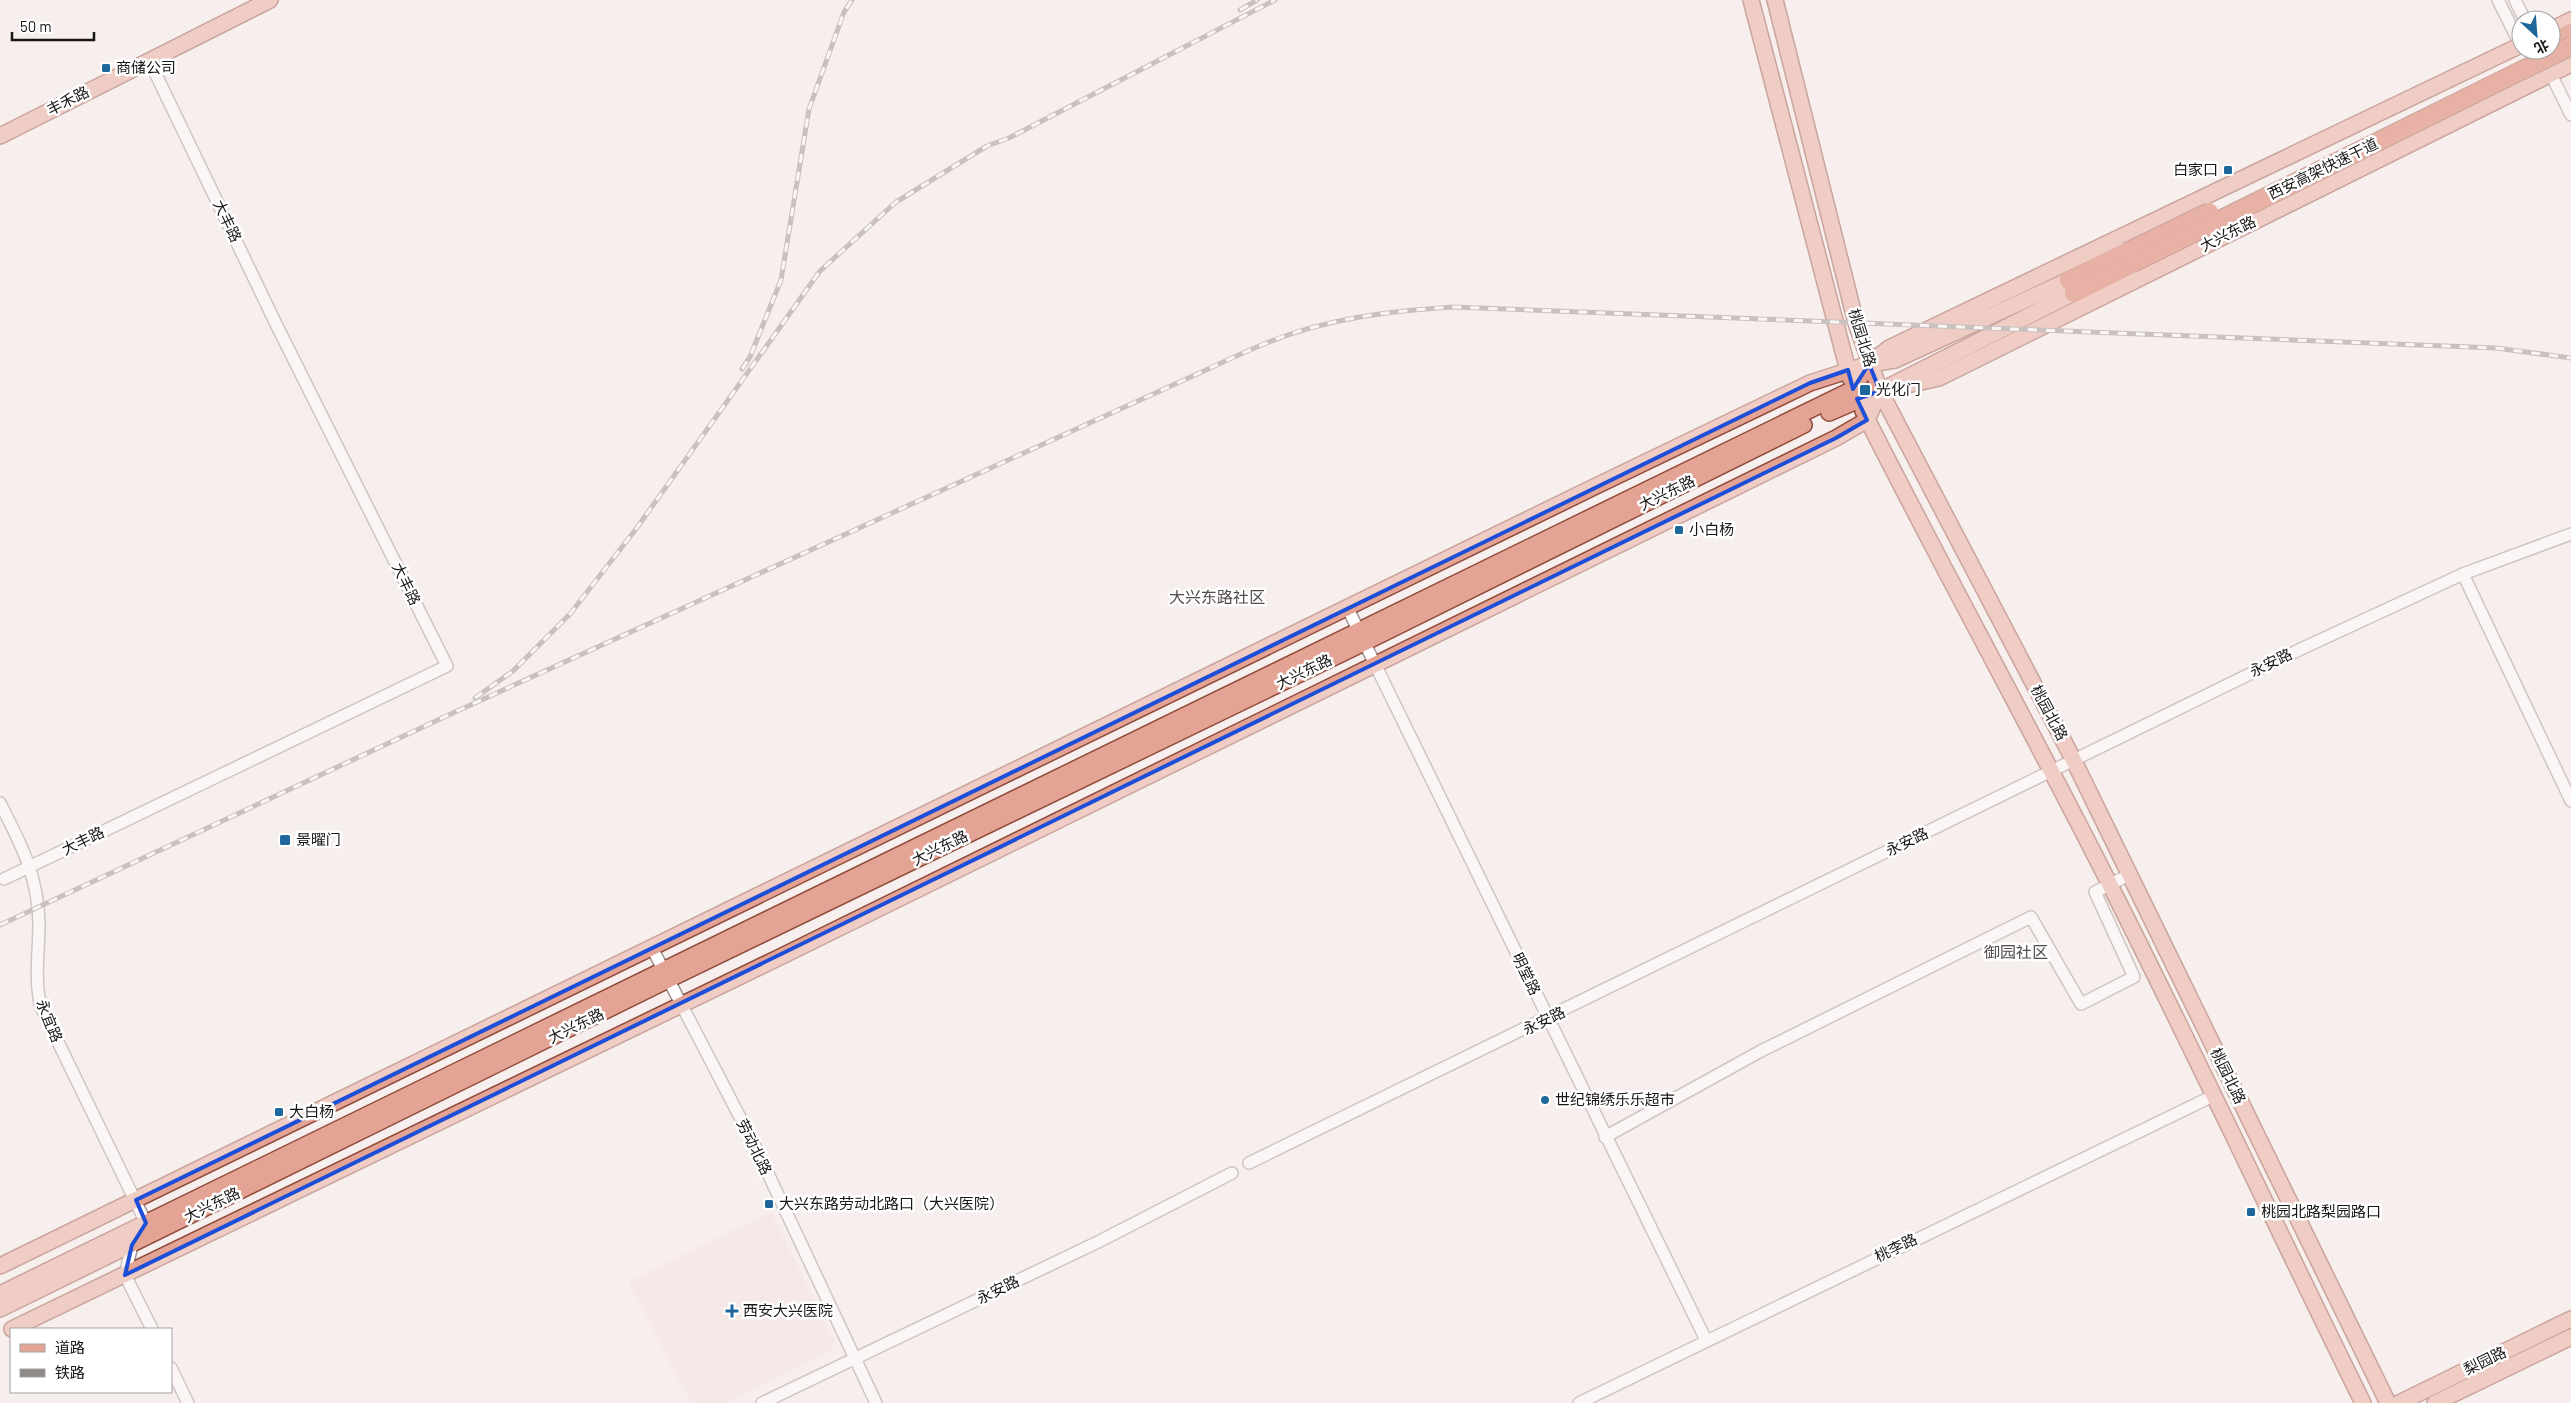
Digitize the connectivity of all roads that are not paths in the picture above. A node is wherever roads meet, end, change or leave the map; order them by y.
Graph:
1 (270, 0) edge
2 (1751, 0) edge
3 (1775, 0) edge
4 (2498, 0) edge
5 (2511, 22) edge
6 (2571, 46) edge
7 (2511, 56) edge
8 (2511, 56) edge
9 (149, 60) junction
10 (2534, 60) edge
11 (2534, 60) edge
12 (2571, 64) edge
13 (2545, 77) junction
14 (2571, 115) edge
15 (0, 136) edge
16 (2130, 258) junction
17 (2071, 286) junction
18 (1869, 364) junction
19 (1848, 370) junction
20 (1880, 390) junction
21 (1855, 394) junction
22 (1868, 420) junction
23 (2571, 534) edge
24 (2463, 574) junction
25 (1347, 608) junction
26 (1362, 637) junction
27 (1375, 664) junction
28 (2073, 759) junction
29 (2050, 772) junction
30 (2571, 801) edge
31 (0, 803) edge
32 (31, 866) junction
33 (2130, 874) junction
34 (4, 880) dead end
35 (2110, 885) junction
36 (652, 948) junction
37 (665, 975) junction
38 (681, 1006) junction
39 (1548, 1019) junction
40 (2215, 1095) junction
41 (1605, 1137) junction
42 (1249, 1163) dead end
43 (1232, 1173) dead end
44 (136, 1200) junction
45 (146, 1222) junction
46 (132, 1245) junction
47 (0, 1266) edge
48 (125, 1275) junction
49 (0, 1294) edge
50 (0, 1308) edge
51 (2571, 1318) edge
52 (16, 1328) edge
53 (152, 1328) edge
54 (2571, 1337) edge
55 (1706, 1340) junction
56 (855, 1358) junction
57 (172, 1370) edge
58 (188, 1403) edge
59 (762, 1403) edge
60 (876, 1403) edge
61 (1579, 1403) edge
62 (2363, 1403) edge
63 (2388, 1403) edge
64 (2399, 1403) edge
65 (2435, 1403) edge

1 - 9 main road, 丰禾路
2 - 19 main road, 桃园北路
3 - 18 main road, 桃园北路
4 - 5 street
6 - 16 highway, 西安高架快速干道, bridge
7 - 18 main road
8 - 16 highway, 西安高架快速干道, bridge
9 - 15 main road, 丰禾路
9 - 32 street, 大丰路
10 - 13 street
11 - 13 street
12 - 13 main road, 大兴东路
13 - 14 street
13 - 20 main road, 大兴东路
16 - 17 highway, 西安高架快速干道
17 - 18 main road
17 - 20 main road, 大兴东路
18 - 19 main road
18 - 20 main road, 桃园北路
18 - 21 main road
19 - 21 main road, 桃园北路
19 - 25 main road
20 - 21 main road, 大兴东路
20 - 22 main road
20 - 28 main road, 桃园北路
21 - 22 main road, 桃园北路
21 - 26 main road, 大兴东路
22 - 27 main road
22 - 29 main road, 桃园北路
23 - 24 street, 永安路
24 - 28 street, 永安路
24 - 30 street
25 - 26 street, 明堂路
25 - 36 main road
26 - 27 street, 明堂路
26 - 37 main road, 大兴东路
27 - 38 main road
27 - 39 street, 明堂路
28 - 29 street, 永安路
28 - 33 main road, 桃园北路
29 - 35 main road, 桃园北路
29 - 39 street, 永安路
31 - 32 street, 永宜路
32 - 34 street, 大丰路
32 - 44 street, 永宜路
33 - 35 street
33 - 63 main road, 桃园北路
35 - 40 main road, 桃园北路
35 - 41 street
36 - 37 street, 劳动北路
36 - 44 main road
37 - 38 street, 劳动北路
37 - 45 main road, 大兴东路
37 - 46 main road, 大兴东路
38 - 48 main road
38 - 56 street, 劳动北路
39 - 41 street, 明堂路
39 - 42 street, 永安路
40 - 55 street, 桃李路
40 - 62 main road, 桃园北路
41 - 55 street, 明堂路
43 - 56 street, 永安路
44 - 45 street, 永宜路
44 - 47 main road
45 - 46 street
45 - 49 main road, 大兴东路
46 - 48 street
46 - 50 main road, 大兴东路
48 - 52 main road
48 - 53 street
51 - 64 main road, 梨园路
54 - 65 main road, 梨园路
55 - 61 street, 桃李路
56 - 59 street, 永安路
56 - 60 street, 劳动北路
57 - 58 street

